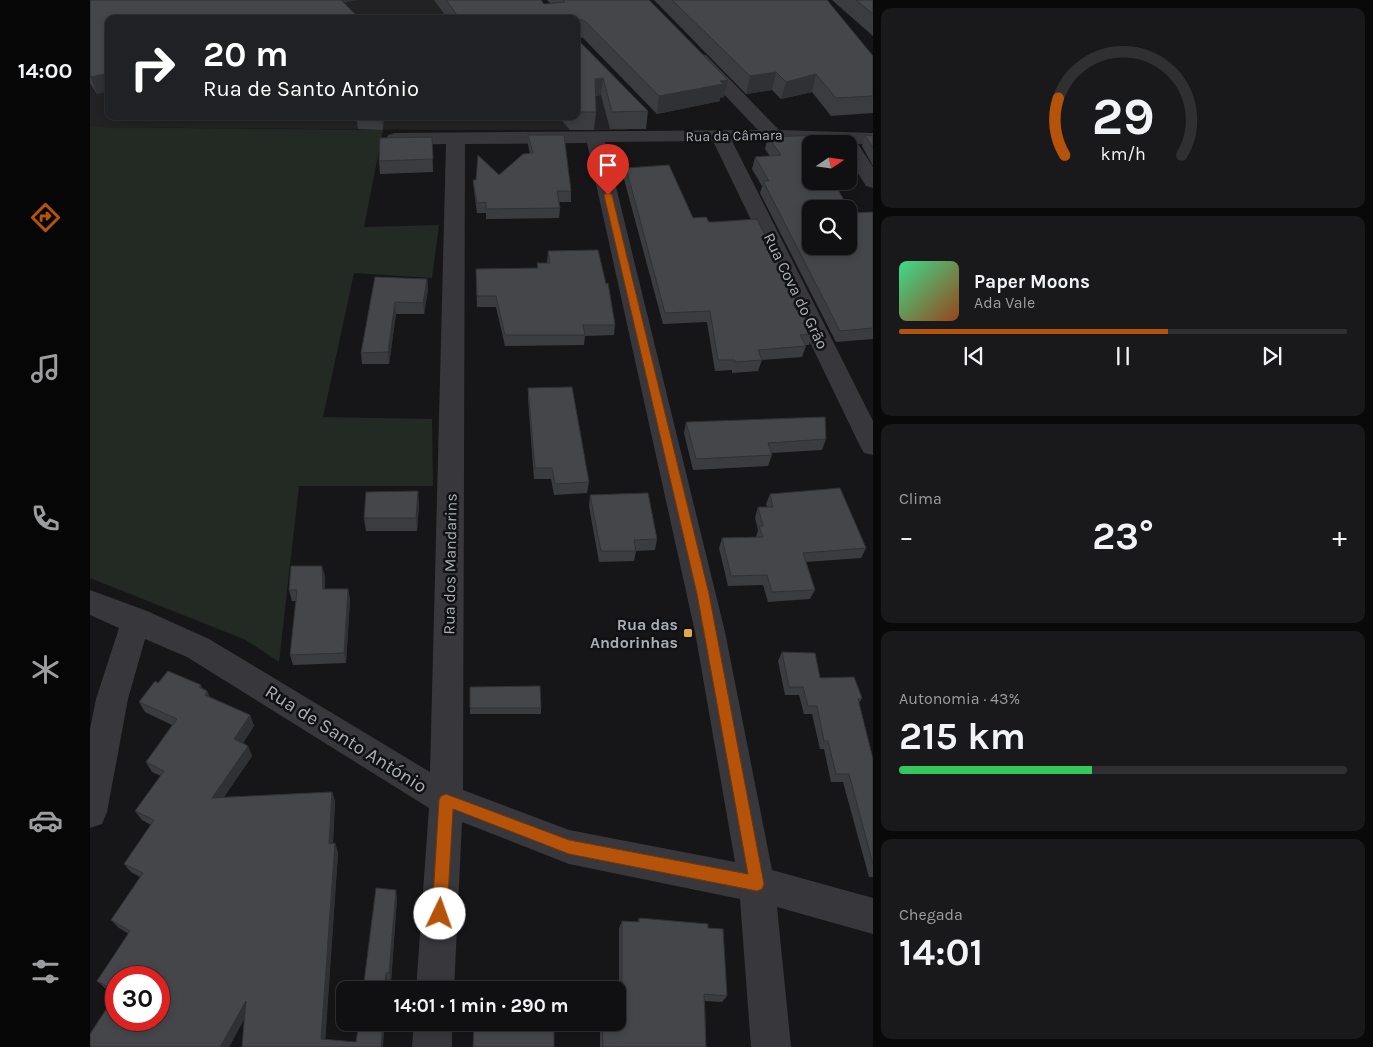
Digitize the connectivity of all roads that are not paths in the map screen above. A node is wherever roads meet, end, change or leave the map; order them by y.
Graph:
1 (685, 44) edge
2 (652, 122) dead end
3 (774, 135) junction
4 (720, 136) junction
5 (666, 137) junction
6 (456, 138) junction
7 (595, 138) junction
8 (802, 138) edge
9 (387, 139) edge
10 (873, 139) edge
11 (858, 141) edge
12 (858, 159) edge
13 (873, 182) edge
14 (873, 446) edge
15 (90, 602) edge
16 (136, 620) junction
17 (446, 800) junction
18 (90, 812) edge
19 (757, 884) junction
20 (873, 916) edge
21 (436, 981) edge
22 (433, 1031) edge
23 (432, 1047) edge
24 (771, 1047) edge

1 - 3 street
2 - 5 street
3 - 4 street, Rua da Câmara
3 - 8 street, Rua da Câmara
4 - 5 street, Rua da Câmara
4 - 14 street, Rua Cova do Grão
5 - 7 street, Rua da Câmara
6 - 7 street, Rua da Câmara
6 - 9 street, Rua da Câmara
6 - 17 street, Rua dos Mandarins
7 - 19 street
10 - 11 street, Rua da Câmara
12 - 13 street
15 - 16 street, Rua de Santo António
16 - 17 street, Rua de Santo António
16 - 18 street
17 - 19 street, Rua de Santo António
17 - 21 street, Rua dos Mandarins
19 - 20 street, Rua de Santo António
19 - 24 street
22 - 23 street

